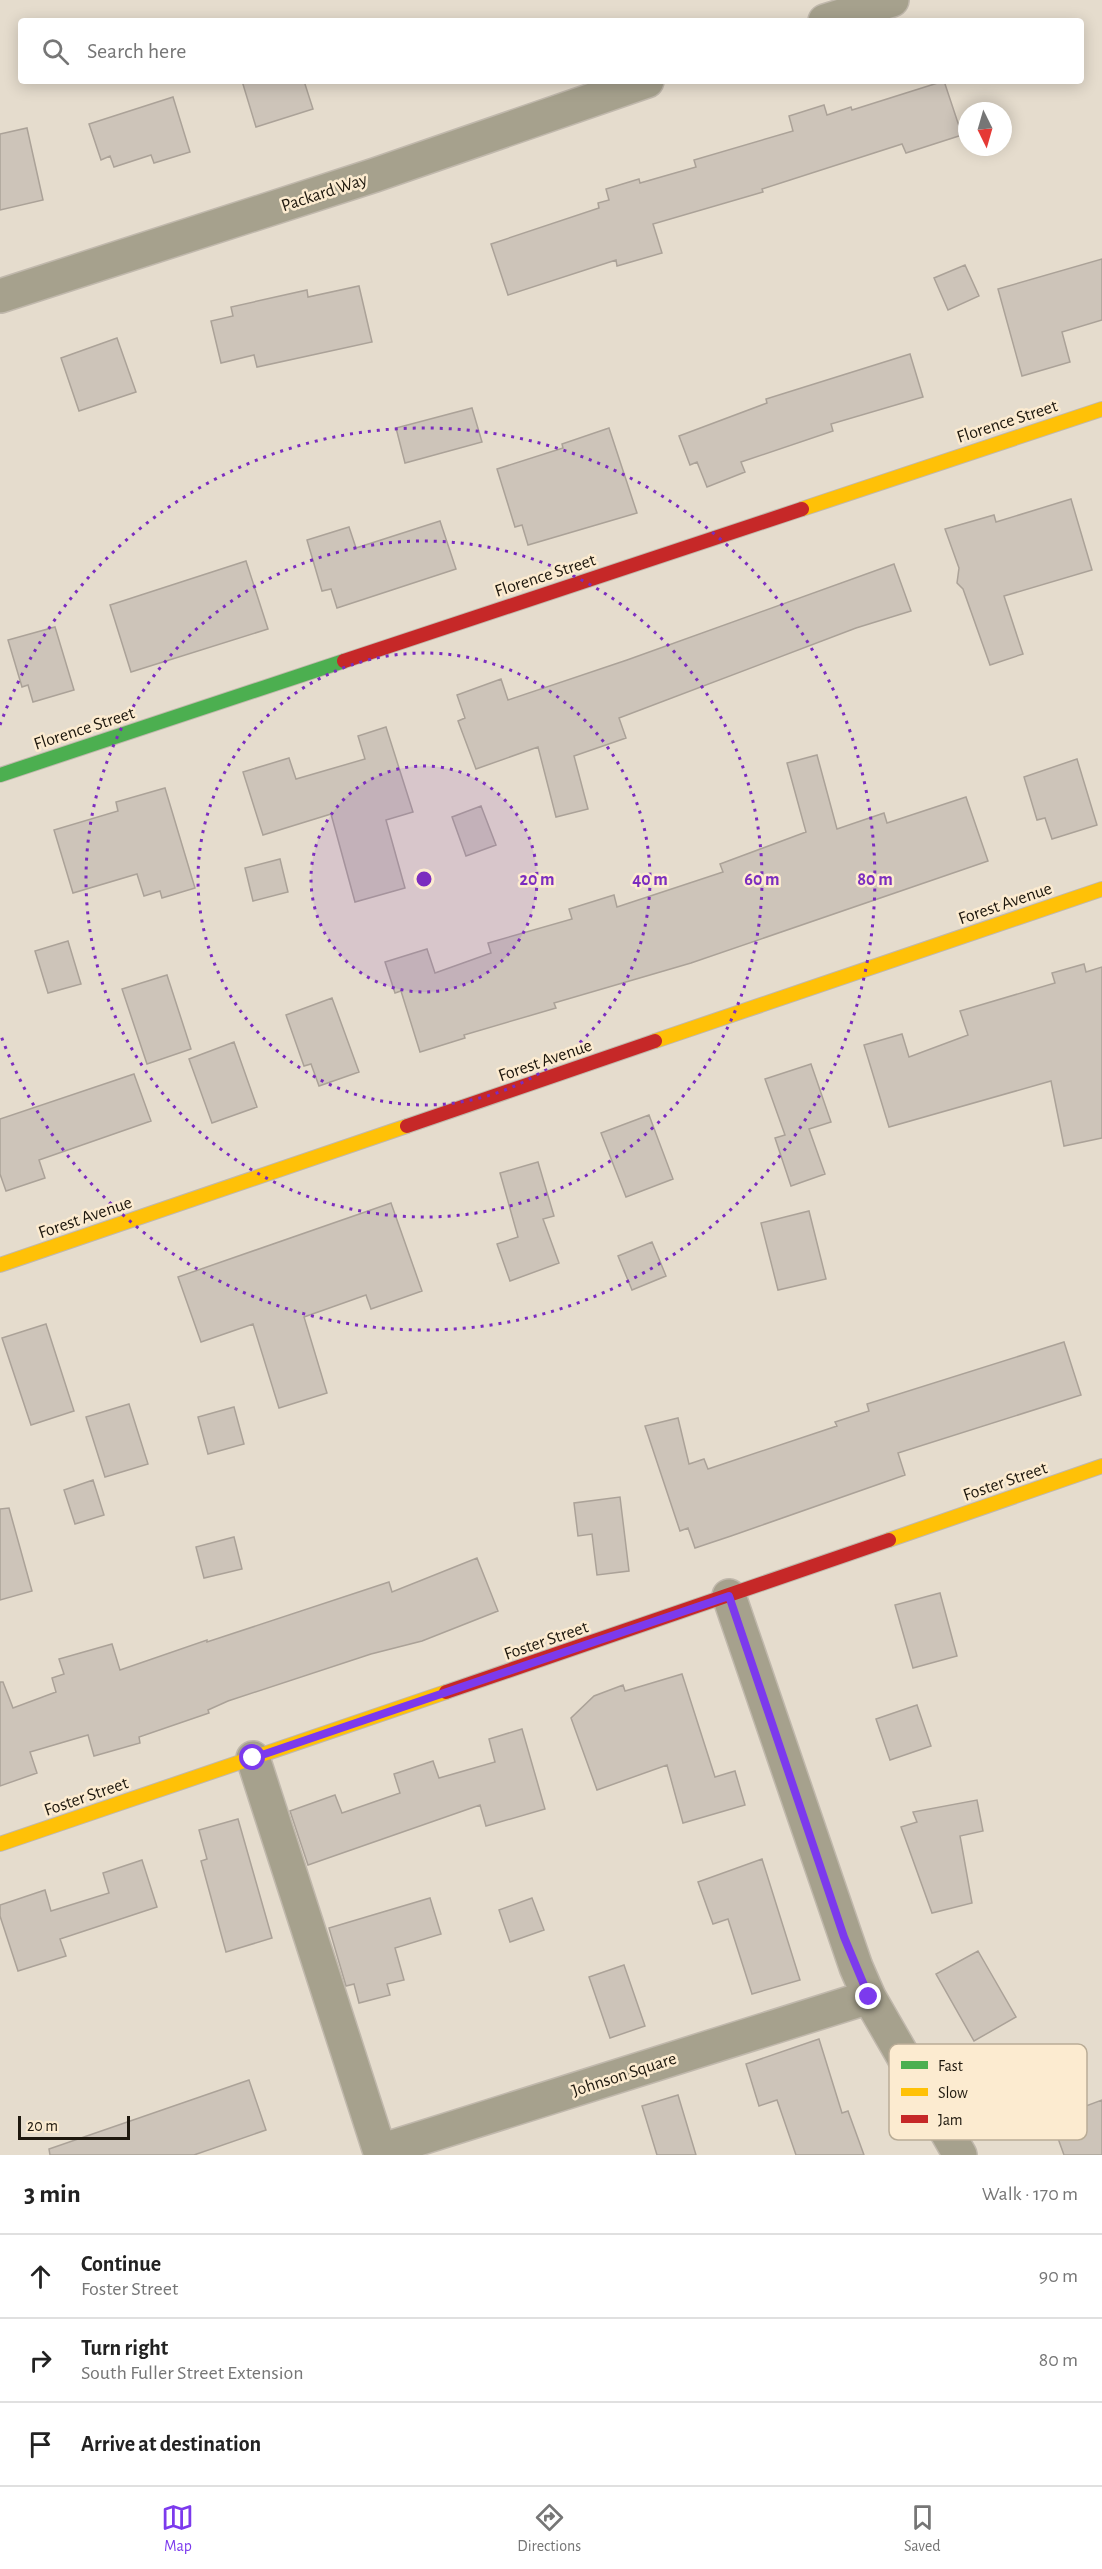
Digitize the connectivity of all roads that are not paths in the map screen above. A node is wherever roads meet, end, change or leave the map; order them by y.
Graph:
1 (892, 0) edge
2 (835, 18) edge
3 (638, 84) edge
4 (0, 296) edge
5 (1102, 409) edge
6 (0, 775) edge
7 (1102, 889) edge
8 (0, 1265) edge
9 (1102, 1466) edge
10 (729, 1596) junction
11 (253, 1758) junction
12 (0, 1844) edge
13 (869, 1997) junction
14 (896, 2044) edge
15 (951, 2140) edge
16 (381, 2153) edge
17 (960, 2155) edge

1 - 2 street
3 - 4 street, Packard Way
5 - 6 street, Florence Street
7 - 8 street, Forest Avenue
9 - 10 street, Foster Street
10 - 11 street, Foster Street
10 - 13 street
11 - 12 street, Foster Street
11 - 16 street, Johnson Square
13 - 14 street
13 - 16 street, Johnson Square
15 - 17 street

